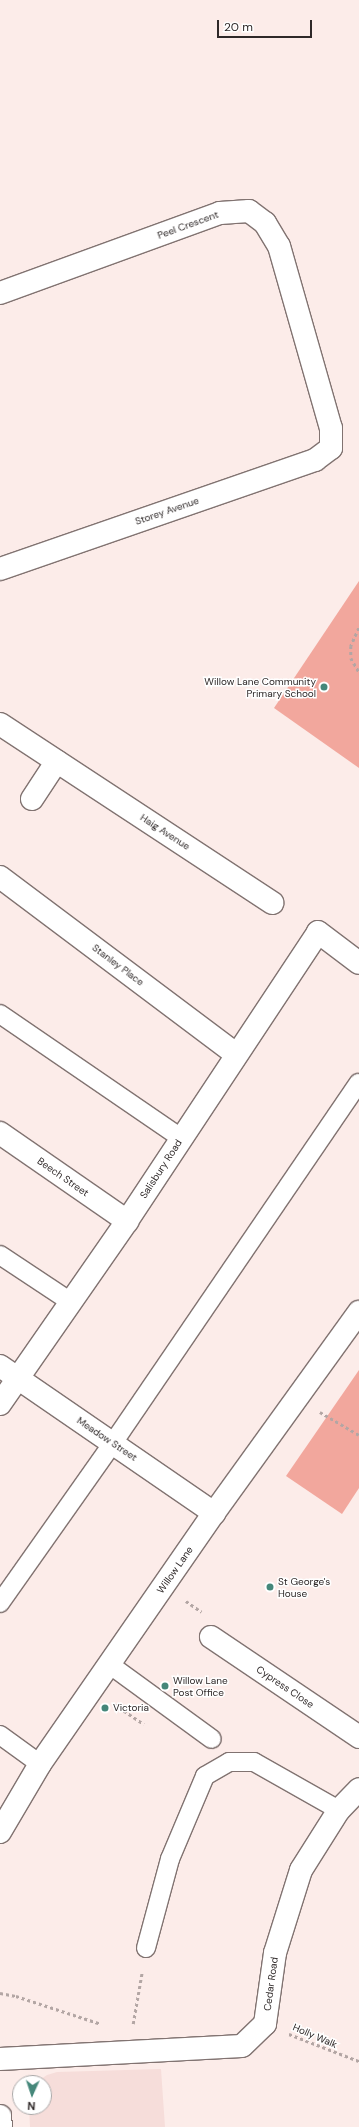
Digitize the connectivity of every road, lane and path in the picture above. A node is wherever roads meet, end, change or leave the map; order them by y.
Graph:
1 (0, 293) edge
2 (331, 448) joint
3 (0, 569) edge
4 (359, 628) edge
5 (359, 672) edge
6 (0, 724) edge
7 (57, 761) junction
8 (32, 799) dead end
9 (0, 877) edge
10 (272, 903) dead end
11 (359, 963) edge
12 (0, 1014) edge
13 (236, 1054) junction
14 (359, 1083) edge
15 (0, 1133) edge
16 (181, 1138) junction
17 (127, 1221) junction
18 (0, 1255) edge
19 (71, 1302) junction
20 (359, 1312) edge
21 (0, 1366) edge
22 (18, 1378) junction
23 (297, 1398) junction
24 (0, 1404) edge
25 (359, 1435) edge
26 (113, 1443) junction
27 (214, 1513) junction
28 (165, 1585) junction
29 (0, 1603) edge
30 (211, 1637) joint
31 (109, 1664) junction
32 (0, 1735) edge
33 (359, 1737) edge
34 (212, 1739) dead end
35 (40, 1764) junction
36 (359, 1789) edge
37 (339, 1810) junction
38 (0, 1832) edge
39 (146, 1948) joint
40 (0, 1993) edge
41 (265, 2024) junction
42 (109, 2027) dead end
43 (128, 2053) junction
44 (0, 2059) edge
45 (359, 2062) edge
46 (0, 2116) edge
47 (1, 2127) edge

1 - 2 street, Peel Crescent
2 - 3 street, Storey Avenue
4 - 5 path
6 - 7 street, Haig Avenue
7 - 8 street
7 - 10 street, Haig Avenue
9 - 13 street, Stanley Place
11 - 13 street, Salisbury Road
12 - 16 lane
13 - 16 street, Salisbury Road
14 - 26 lane
15 - 17 street, Beech Street
16 - 17 street, Salisbury Road
17 - 19 street, Salisbury Road
18 - 19 lane
19 - 22 street, Salisbury Road
20 - 23 street, Willow Lane
21 - 22 street, Meadow Street
22 - 24 street, Salisbury Road
22 - 26 street, Meadow Street
23 - 25 path
23 - 27 street, Willow Lane
26 - 27 street, Meadow Street
26 - 29 lane
27 - 28 street, Willow Lane
28 - 30 path
28 - 31 street, Willow Lane
30 - 33 street, Cypress Close
31 - 34 lane
31 - 35 street, Willow Lane
32 - 35 lane
35 - 38 street, Willow Lane
36 - 37 street, Cedar Road
37 - 39 lane
37 - 41 street, Cedar Road
39 - 43 path
40 - 42 path
41 - 43 street, Cedar Road
41 - 45 path, Holly Walk
43 - 44 street, Cedar Road
46 - 47 street

